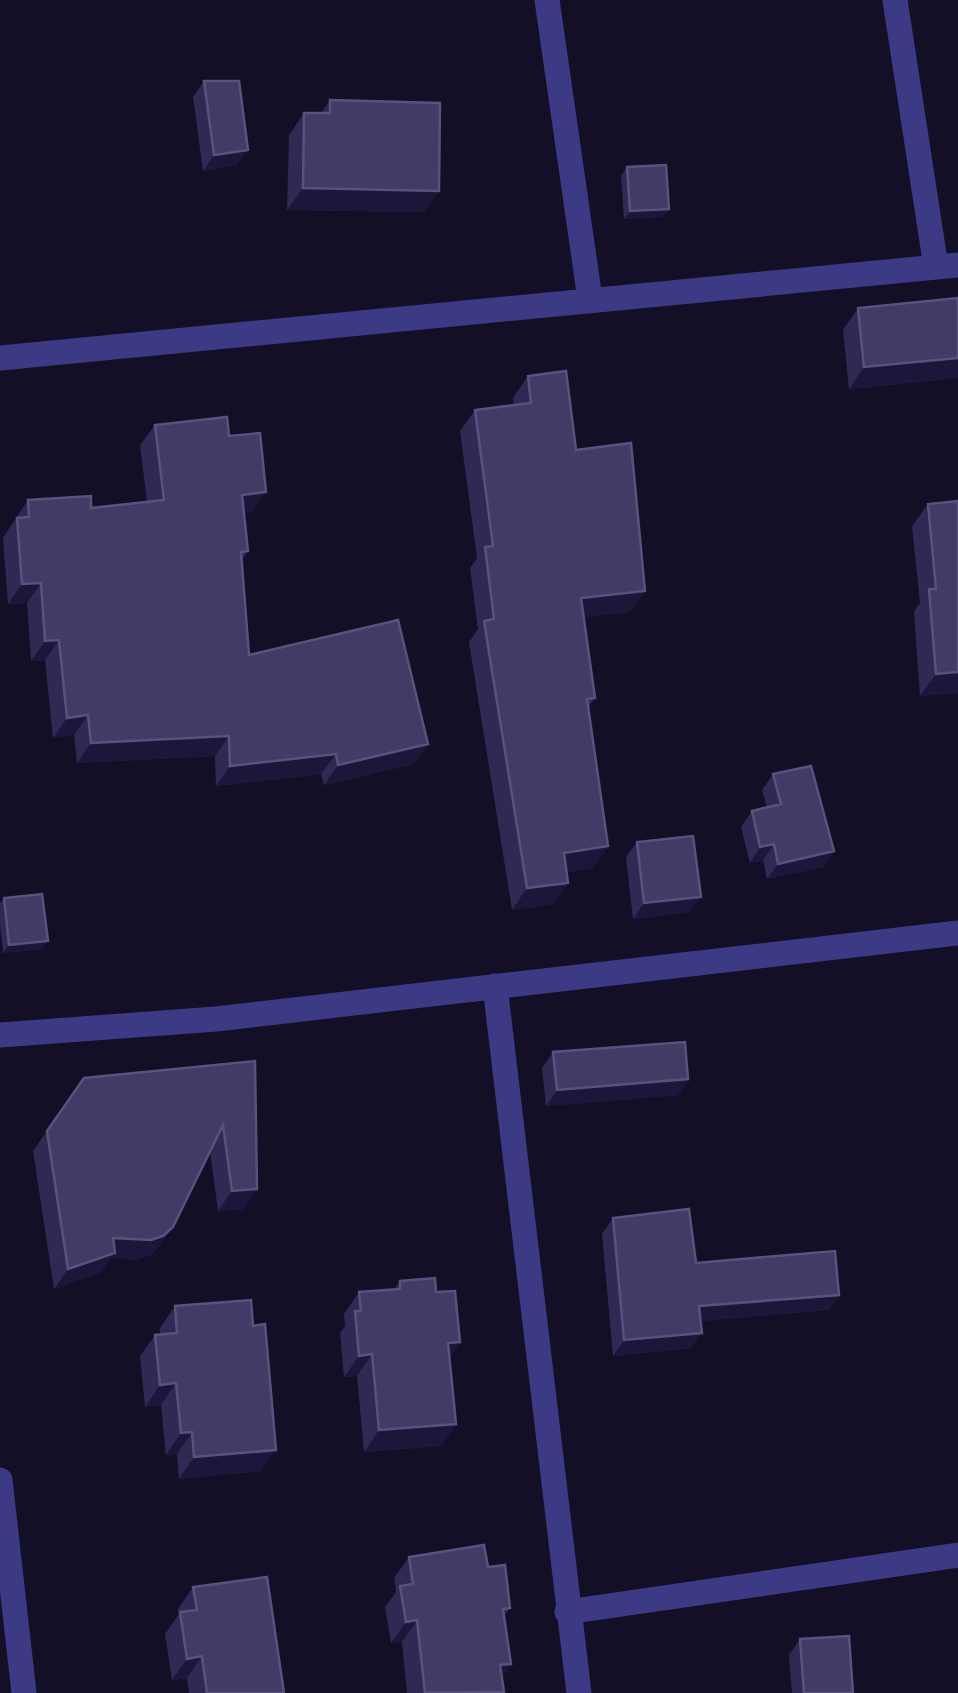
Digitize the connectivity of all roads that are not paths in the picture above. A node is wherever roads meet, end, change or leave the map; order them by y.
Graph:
1 (546, 0) edge
2 (895, 0) edge
3 (947, 266) edge
4 (590, 299) junction
5 (0, 358) edge
6 (958, 933) edge
7 (496, 986) junction
8 (0, 1035) edge
9 (0, 1480) edge
10 (958, 1555) edge
11 (568, 1612) junction
12 (24, 1693) edge
13 (579, 1693) edge

1 - 4 street
2 - 3 street
3 - 4 street
4 - 5 street
6 - 7 street
7 - 8 street
7 - 11 street
9 - 12 street
10 - 11 street
11 - 13 street

